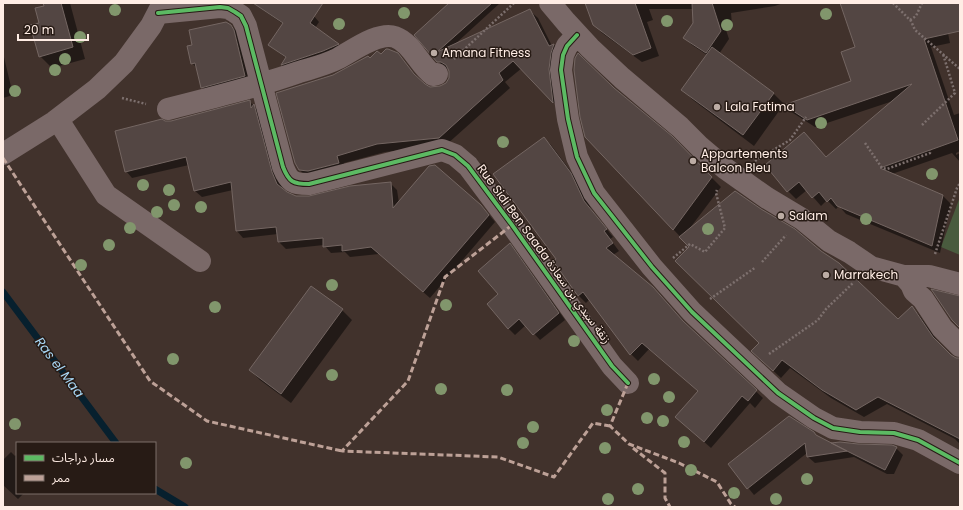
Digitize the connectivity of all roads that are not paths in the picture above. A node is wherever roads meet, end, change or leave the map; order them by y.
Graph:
1 (550, 3) edge
2 (161, 8) edge
3 (577, 35) junction
4 (437, 74) road end
5 (262, 85) junction
6 (168, 109) road end
7 (58, 120) junction
8 (3, 154) edge
9 (200, 261) dead end
10 (904, 276) junction
11 (960, 284) edge
12 (960, 346) edge
13 (628, 383) dead end
14 (960, 463) edge

1 - 3 street
2 - 5 street, Rue Sidi Ben Saada زنقة سيدي بن سعادة
2 - 7 street
3 - 10 street
3 - 14 street
4 - 5 street
5 - 6 street
5 - 13 street, Rue Sidi Ben Saada زنقة سيدي بن سعادة
7 - 8 street
7 - 9 street
10 - 11 street
10 - 12 street

